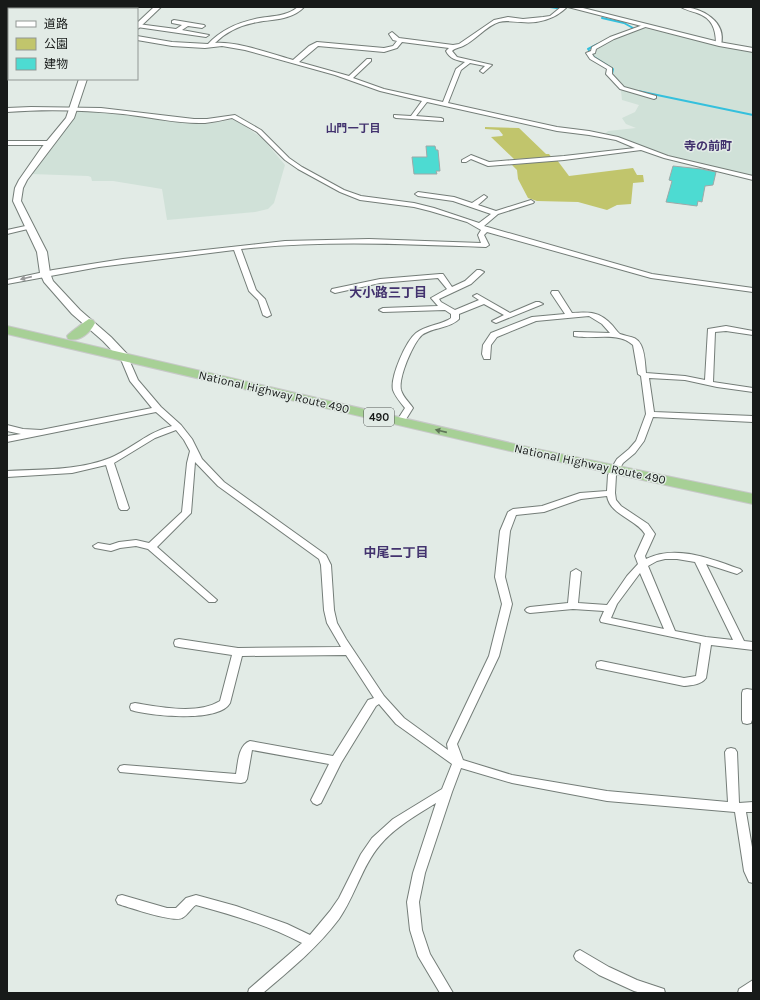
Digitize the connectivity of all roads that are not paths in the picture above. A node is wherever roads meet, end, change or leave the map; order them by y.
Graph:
1 (158, 7) edge
2 (301, 7) edge
3 (564, 7) edge
4 (571, 7) edge
5 (684, 7) edge
6 (174, 22) dead end
7 (187, 24) junction
8 (138, 26) edge
9 (202, 26) dead end
10 (645, 26) junction
11 (177, 31) junction
12 (392, 34) dead end
13 (206, 35) dead end
14 (138, 38) edge
15 (401, 40) junction
16 (719, 44) junction
17 (210, 45) junction
18 (453, 47) junction
19 (753, 50) edge
20 (369, 60) dead end
21 (469, 61) junction
22 (294, 62) junction
23 (483, 71) dead end
24 (350, 78) junction
25 (83, 80) edge
26 (654, 97) dead end
27 (426, 100) junction
28 (445, 104) junction
29 (7, 106) edge
30 (41, 108) junction
31 (74, 108) junction
32 (7, 110) edge
33 (396, 116) dead end
34 (412, 118) junction
35 (441, 120) dead end
36 (7, 143) edge
37 (50, 143) junction
38 (642, 149) junction
39 (464, 161) dead end
40 (753, 178) edge
41 (418, 194) dead end
42 (484, 197) dead end
43 (531, 202) dead end
44 (473, 206) junction
45 (496, 213) junction
46 (30, 227) junction
47 (482, 228) junction
48 (7, 232) edge
49 (237, 248) junction
50 (480, 272) dead end
51 (45, 273) junction
52 (7, 282) edge
53 (753, 290) edge
54 (335, 291) dead end
55 (452, 291) junction
56 (555, 293) dead end
57 (539, 304) dead end
58 (445, 308) junction
59 (524, 309) junction
60 (383, 310) dead end
61 (455, 313) junction
62 (509, 315) junction
63 (569, 315) junction
64 (267, 316) dead end
65 (535, 319) junction
66 (7, 321) edge
67 (496, 321) dead end
68 (89, 323) junction
69 (7, 330) edge
70 (753, 333) edge
71 (578, 334) dead end
72 (73, 336) junction
73 (616, 336) junction
74 (115, 346) junction
75 (487, 357) dead end
76 (124, 358) junction
77 (645, 374) junction
78 (709, 383) junction
79 (753, 390) edge
80 (158, 408) junction
81 (650, 414) junction
82 (403, 417) junction
83 (753, 419) edge
84 (7, 428) edge
85 (178, 428) junction
86 (42, 433) junction
87 (7, 439) edge
88 (194, 451) junction
89 (109, 461) junction
90 (617, 465) junction
91 (7, 474) edge
92 (753, 489) edge
93 (611, 493) junction
94 (753, 499) edge
95 (124, 508) dead end
96 (98, 546) dead end
97 (151, 547) junction
98 (699, 559) junction
99 (643, 565) junction
100 (737, 571) dead end
101 (576, 572) dead end
102 (212, 600) dead end
103 (573, 606) junction
104 (609, 608) junction
105 (530, 610) dead end
106 (671, 633) junction
107 (706, 641) junction
108 (179, 643) dead end
109 (740, 644) junction
110 (753, 646) edge
111 (349, 651) junction
112 (238, 652) junction
113 (601, 665) dead end
114 (753, 694) edge
115 (380, 699) junction
116 (135, 707) dead end
117 (747, 720) dead end
118 (731, 752) dead end
119 (336, 761) junction
120 (458, 763) junction
121 (124, 769) dead end
122 (446, 792) junction
123 (317, 800) dead end
124 (753, 807) edge
125 (737, 808) junction
126 (753, 878) edge
127 (122, 900) dead end
128 (312, 942) junction
129 (580, 956) dead end
130 (753, 986) edge
131 (254, 993) edge
132 (447, 993) edge
133 (659, 993) edge
134 (744, 993) edge

1 - 8 street
2 - 17 street
3 - 18 street
4 - 10 street
5 - 16 street
6 - 7 street
7 - 9 street
7 - 11 street
8 - 11 street
10 - 16 street
10 - 26 street
11 - 13 street
12 - 15 street
14 - 17 street
15 - 18 street
15 - 22 street
16 - 19 street
17 - 22 street
18 - 21 street
20 - 24 street
21 - 23 street
21 - 28 street
22 - 24 street
24 - 27 street
25 - 31 street
27 - 28 street
27 - 34 street
28 - 38 street
29 - 30 street
30 - 31 street
30 - 32 street
31 - 37 street
31 - 47 street
33 - 34 street
34 - 35 street
36 - 37 street
37 - 46 street
38 - 39 street
38 - 40 street
41 - 44 street
42 - 44 street
43 - 45 street
44 - 45 street
45 - 47 street
46 - 48 street
46 - 51 street
47 - 49 street
47 - 53 street
49 - 51 street
49 - 64 street
50 - 55 street
51 -> 52 street
51 - 68 street
54 - 55 street
55 - 58 street
56 - 63 street
57 - 59 street
58 - 60 street
58 - 61 street
59 - 62 street
59 - 65 street
61 - 62 street
61 - 82 street
62 - 67 street
63 - 65 street
63 - 73 street
65 - 75 street
66 - 72 highway, National Highway Route 490 / 490
68 - 72 highway
68 - 74 street
69 - 76 highway, National Highway Route 490 / 490
70 - 78 street
71 - 73 street
72 - 74 highway, National Highway Route 490 / 490
73 - 77 street
74 - 76 street
74 - 82 highway, National Highway Route 490 / 490
76 - 80 street
76 - 82 highway, National Highway Route 490 / 490
77 - 78 street
77 - 81 street
78 - 79 street
80 - 85 street
80 - 86 street
81 - 83 street
81 - 90 street
82 - 90 highway, National Highway Route 490 / 490
84 - 86 street
85 - 88 street
85 - 89 street
86 - 87 street
88 - 97 street
88 - 111 street
89 - 91 street
89 - 95 street
90 - 92 highway, National Highway Route 490 / 490
90 - 93 street
90 - 94 highway, National Highway Route 490 / 490
93 - 99 street
93 - 120 street
96 - 97 street
97 - 102 street
98 - 99 street
98 - 100 street
98 - 109 street
99 - 104 street
99 - 106 street
101 - 103 street
103 - 104 street
103 - 105 street
104 - 106 street
106 - 107 street
107 - 109 street
107 - 113 street
108 - 112 street
109 - 110 street
111 - 112 street
111 - 115 street
112 - 116 street
114 - 117 street
115 - 119 street
115 - 120 street
118 - 125 street
119 - 121 street
119 - 123 street
120 - 122 street
120 - 125 street
122 - 128 street
122 - 132 street
124 - 125 street
125 - 126 street
127 - 128 street
128 - 131 street
129 - 133 street
130 - 134 street

